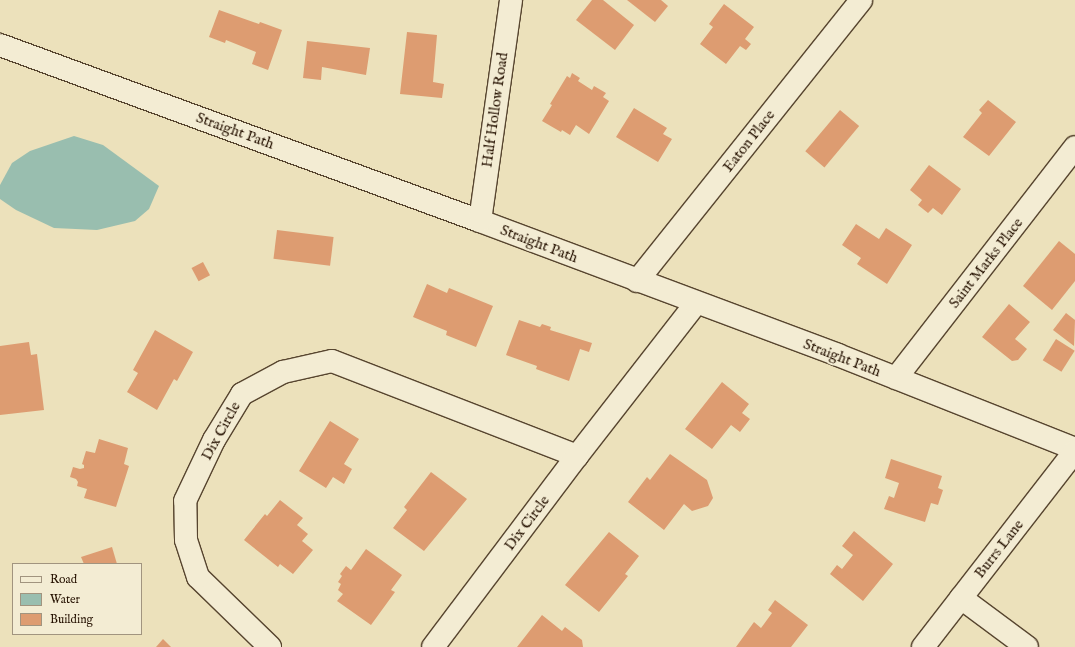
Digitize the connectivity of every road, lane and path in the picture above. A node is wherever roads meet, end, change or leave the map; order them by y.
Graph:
1 (861, 0) edge
2 (514, 4) edge
3 (0, 45) edge
4 (1075, 147) edge
5 (480, 221) junction
6 (637, 281) junction
7 (696, 303) junction
8 (896, 378) junction
9 (1075, 450) edge
10 (577, 456) junction
11 (961, 598) junction
12 (270, 647) edge
13 (433, 647) edge
14 (923, 647) edge
15 (1027, 647) edge

1 - 6 street, Eaton Place
2 - 5 street, Half Hollow Road
3 - 5 street, Straight Path
4 - 8 street, Saint Marks Place
5 - 6 street, Straight Path
6 - 7 street, Straight Path
7 - 8 street, Straight Path
7 - 10 street, Dix Circle
8 - 9 street, Straight Path
9 - 11 street, Burrs Lane
10 - 12 street, Dix Circle
10 - 13 street, Dix Circle
11 - 14 street, Burrs Lane
11 - 15 street

